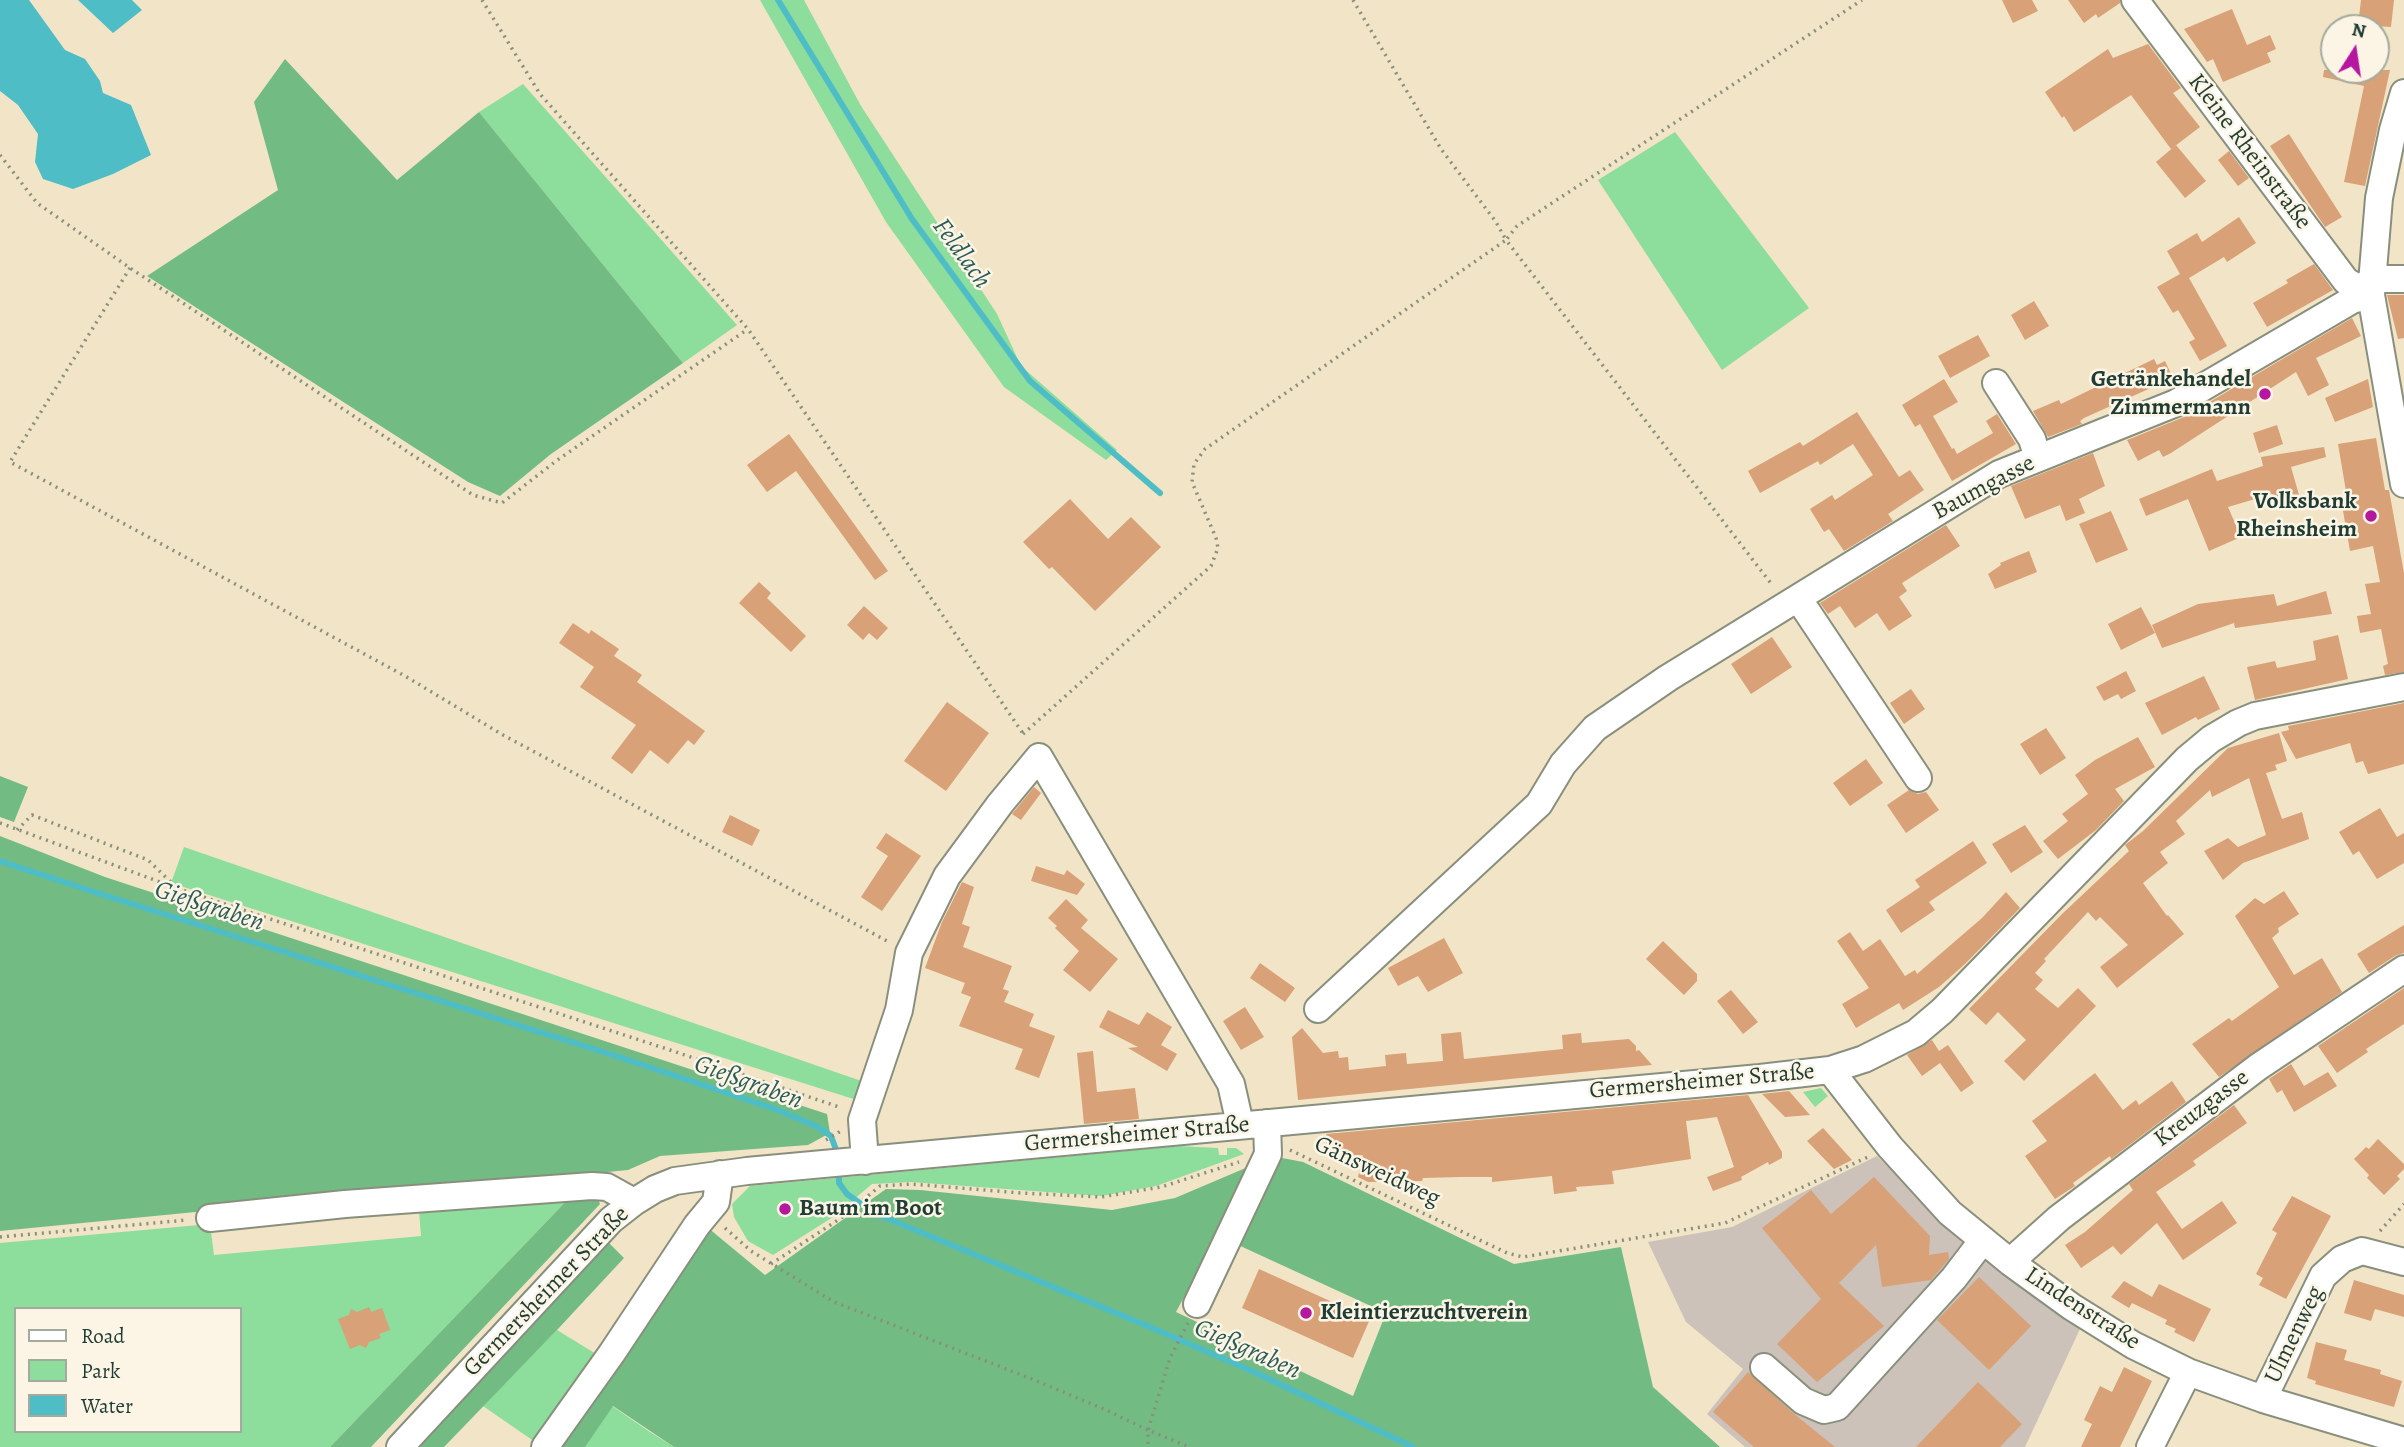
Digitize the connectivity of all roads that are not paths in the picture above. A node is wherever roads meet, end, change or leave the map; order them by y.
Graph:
1 (2135, 0) edge
2 (2404, 93) edge
3 (2404, 279) edge
4 (2371, 287) junction
5 (1996, 383) dead end
6 (2401, 457) edge
7 (2038, 458) junction
8 (2404, 484) edge
9 (1792, 601) junction
10 (2404, 687) edge
11 (1918, 778) dead end
12 (2404, 969) edge
13 (1318, 1009) dead end
14 (1830, 1070) junction
15 (1267, 1123) junction
16 (1240, 1124) junction
17 (860, 1161) junction
18 (720, 1174) junction
19 (634, 1202) junction
20 (210, 1218) road end
21 (1983, 1240) junction
22 (2010, 1262) junction
23 (2404, 1262) edge
24 (1197, 1304) dead end
25 (1764, 1367) dead end
26 (2188, 1373) junction
27 (2263, 1399) junction
28 (2404, 1441) edge
29 (400, 1447) edge
30 (545, 1447) edge
31 (2150, 1447) edge

1 - 4 street, Kleine Rheinstraße
2 - 4 street
3 - 4 street
4 - 6 street
4 - 7 street, Baumgasse
5 - 7 street
6 - 8 street
7 - 9 street, Baumgasse
9 - 11 street
9 - 13 street, Baumgasse
10 - 14 street, Germersheimer Straße
12 - 22 street, Kreuzgasse
14 - 15 street, Germersheimer Straße
14 - 21 street, Lindenstraße
15 - 16 street, Germersheimer Straße
15 - 24 street
16 - 17 street, Germersheimer Straße
16 - 17 street
17 - 18 street, Germersheimer Straße
18 - 19 street, Germersheimer Straße
18 - 30 street
19 - 20 street
19 - 29 street, Germersheimer Straße
21 - 22 street, Lindenstraße
21 - 25 street
22 - 26 street, Lindenstraße
23 - 27 street, Ulmenweg
26 - 27 street, Lindenstraße
26 - 31 street
27 - 28 street, Lindenstraße

